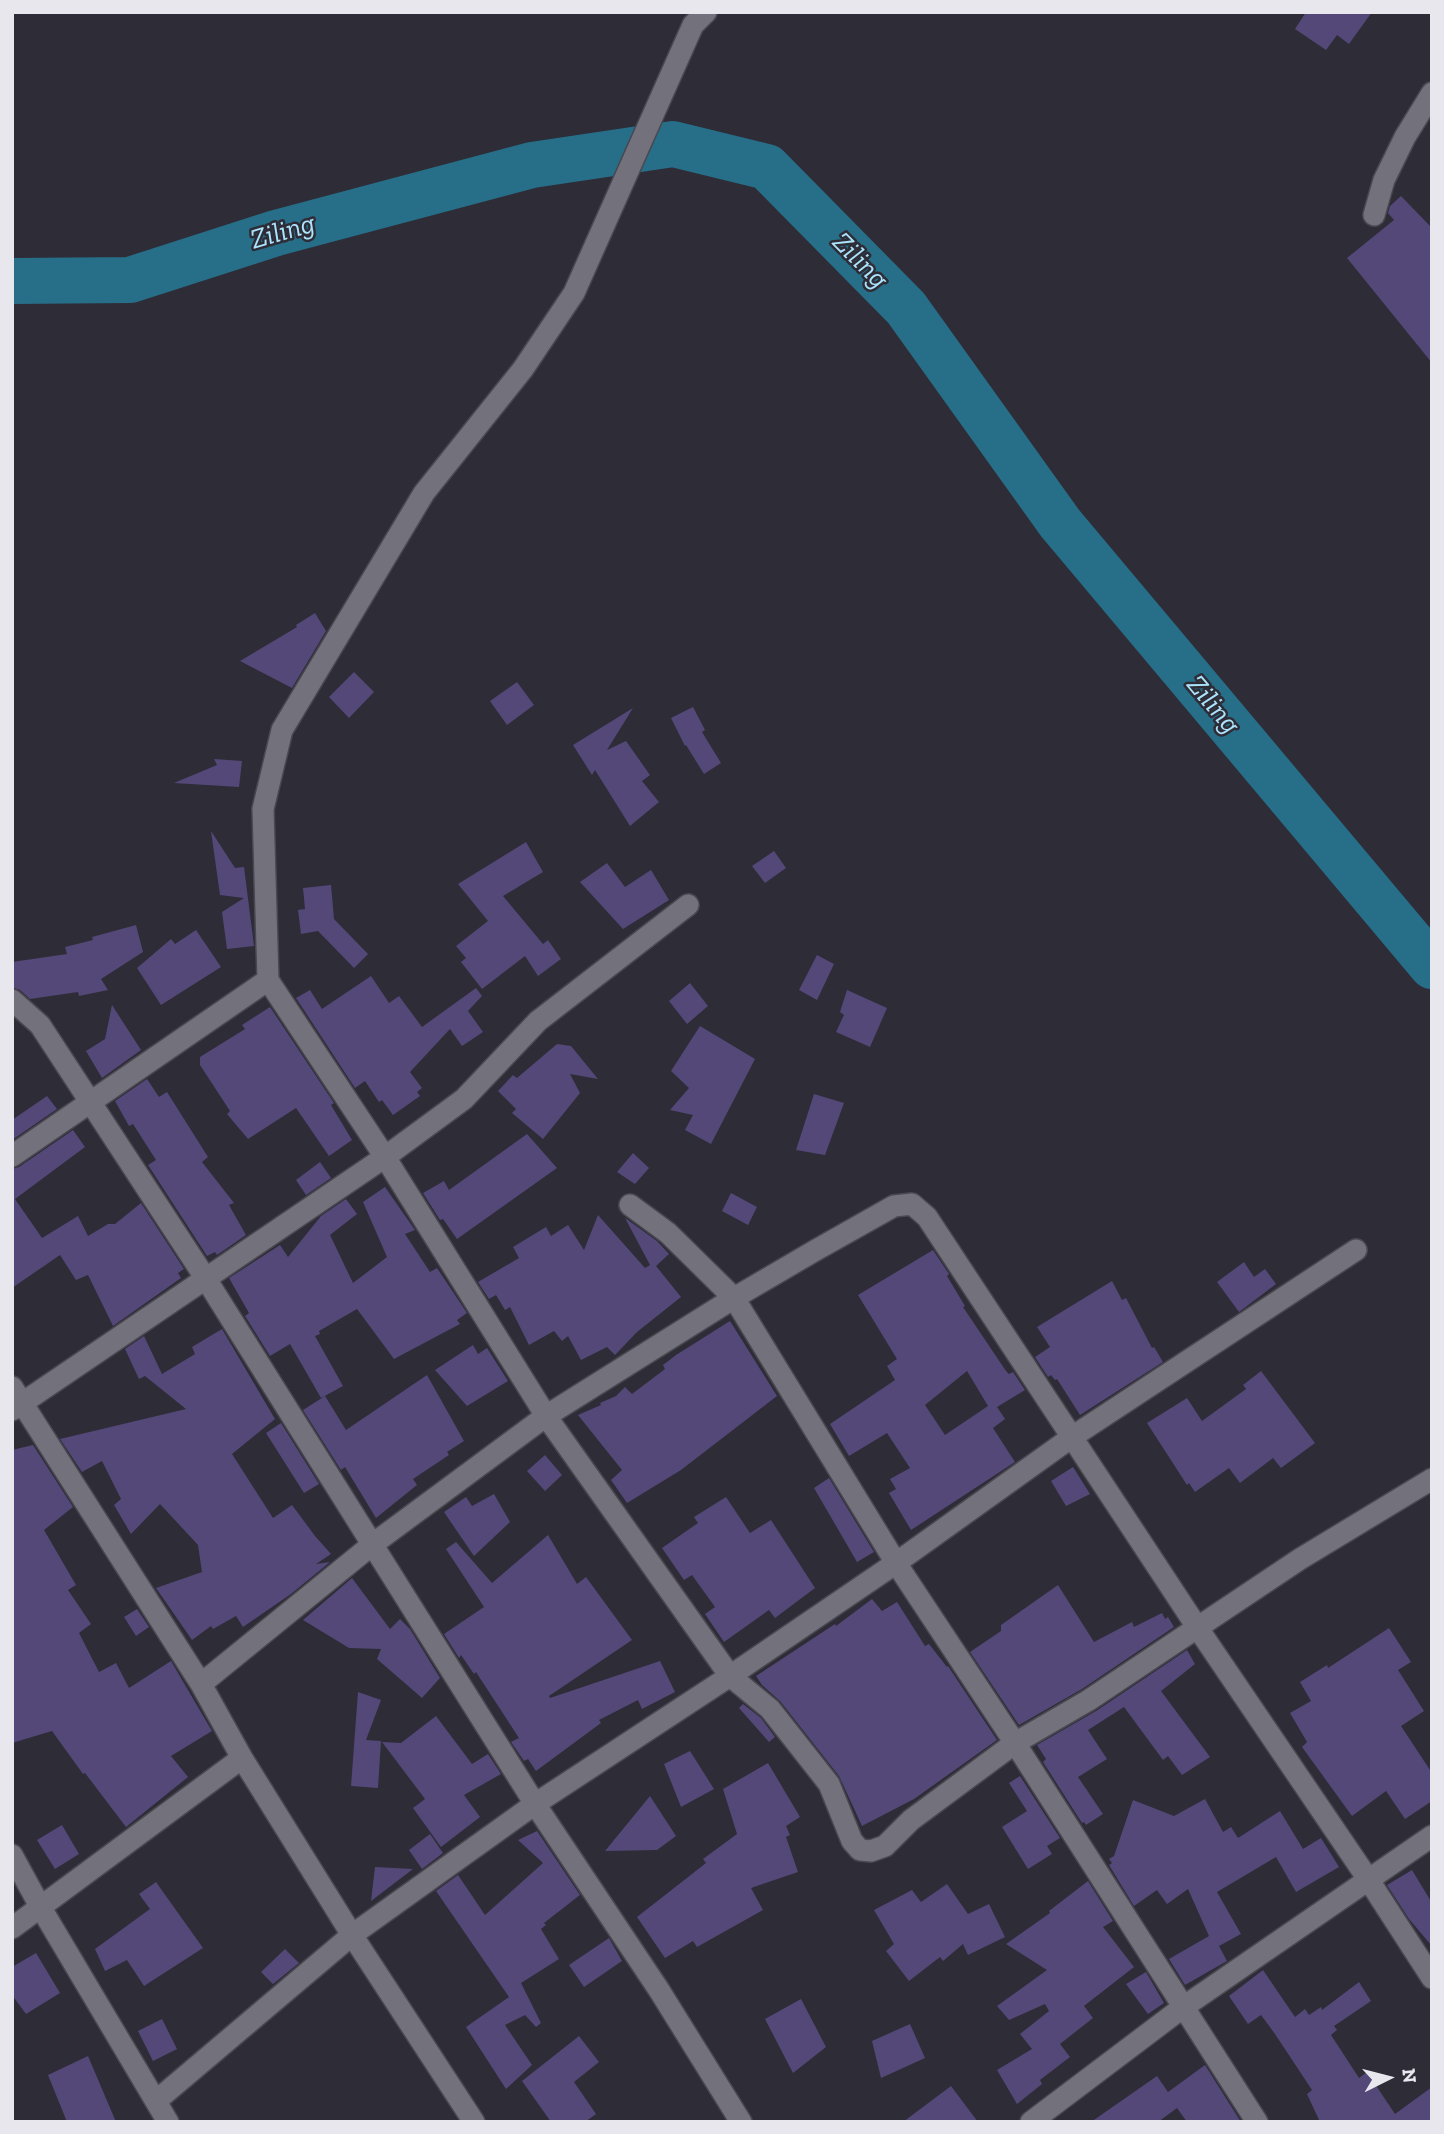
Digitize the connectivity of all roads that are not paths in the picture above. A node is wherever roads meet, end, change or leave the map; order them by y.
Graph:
1 (706, 12) edge
2 (1432, 93) edge
3 (1374, 215) dead end
4 (688, 905) dead end
5 (268, 980) junction
6 (12, 1000) edge
7 (89, 1103) junction
8 (12, 1156) edge
9 (385, 1157) junction
10 (630, 1205) dead end
11 (1356, 1250) dead end
12 (206, 1279) junction
13 (734, 1298) junction
14 (16, 1400) edge
15 (546, 1416) junction
16 (1072, 1437) junction
17 (1432, 1479) edge
18 (373, 1544) junction
19 (895, 1563) junction
20 (1197, 1627) junction
21 (730, 1676) junction
22 (201, 1684) junction
23 (1015, 1743) junction
24 (242, 1758) junction
25 (535, 1804) junction
26 (1432, 1836) edge
27 (12, 1855) edge
28 (1368, 1879) junction
29 (41, 1908) junction
30 (12, 1928) edge
31 (352, 1935) junction
32 (1432, 1978) edge
33 (1182, 2008) junction
34 (156, 2101) junction
35 (168, 2122) edge
36 (474, 2122) edge
37 (741, 2122) edge
38 (1031, 2122) edge
39 (1256, 2122) edge

1 - 5 street
2 - 3 street
4 - 9 street
5 - 7 street
5 - 9 street
6 - 7 street
7 - 8 street
7 - 12 street
9 - 12 street
9 - 15 street
10 - 13 street
11 - 16 street
12 - 14 street
12 - 18 street
13 - 15 street
13 - 16 street
13 - 19 street
14 - 22 street
15 - 18 street
15 - 21 street
16 - 19 street
16 - 20 street
17 - 20 street
18 - 22 street
18 - 25 street
19 - 21 street
19 - 23 street
20 - 23 street
20 - 28 street
21 - 23 street
21 - 25 street
22 - 24 street
23 - 33 street
24 - 29 street
24 - 31 street
25 - 31 street
25 - 37 street
26 - 28 street
27 - 29 street
28 - 32 street
28 - 33 street
29 - 30 street
29 - 34 street
31 - 34 street
31 - 36 street
33 - 38 street
33 - 39 street
34 - 35 street

